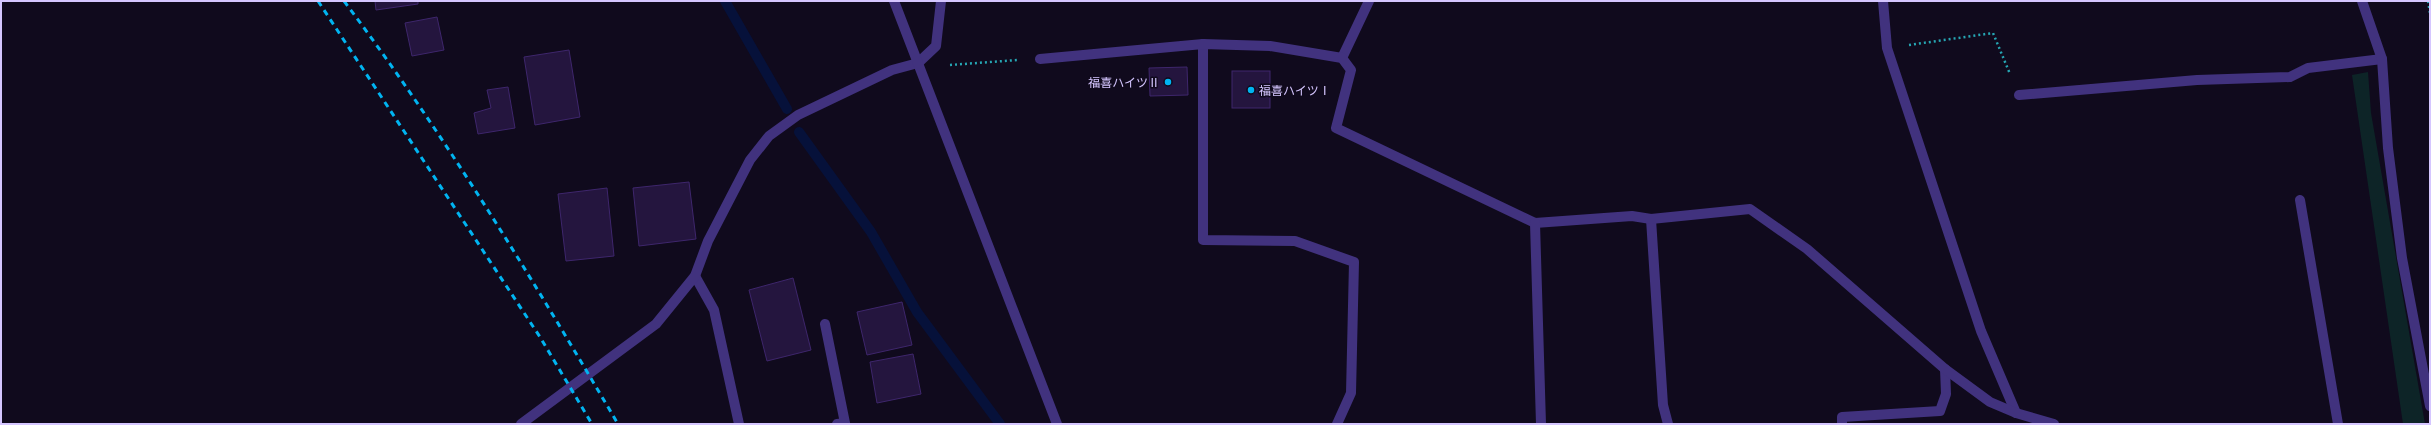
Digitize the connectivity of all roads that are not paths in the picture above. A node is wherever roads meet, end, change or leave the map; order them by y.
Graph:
1 (894, 1) edge
2 (941, 1) edge
3 (1369, 1) edge
4 (1883, 1) edge
5 (2362, 1) edge
6 (1203, 44) junction
7 (1040, 58) road end
8 (1342, 58) junction
9 (2382, 60) junction
10 (918, 63) junction
11 (2019, 95) road end
12 (2300, 200) dead end
13 (1651, 219) junction
14 (1535, 223) junction
15 (695, 276) junction
16 (825, 324) dead end
17 (1945, 369) junction
18 (2430, 406) edge
19 (2016, 413) junction
20 (2028, 420) edge
21 (521, 424) edge
22 (738, 424) edge
23 (837, 424) edge
24 (1057, 424) edge
25 (1337, 424) edge
26 (1541, 424) edge
27 (1668, 424) edge
28 (1842, 424) edge
29 (2054, 424) edge
30 (2338, 424) edge

1 - 10 street
2 - 10 street
3 - 8 street
4 - 19 street
5 - 9 street
6 - 7 street
6 - 8 street
6 - 25 street
8 - 14 street
9 - 11 street
9 - 18 street
10 - 15 street
10 - 24 street
12 - 30 street
13 - 14 street
13 - 17 street
13 - 27 street
14 - 26 street
15 - 21 street
15 - 22 street
16 - 23 street
17 - 19 street
17 - 28 street
19 - 20 street
20 - 29 street

